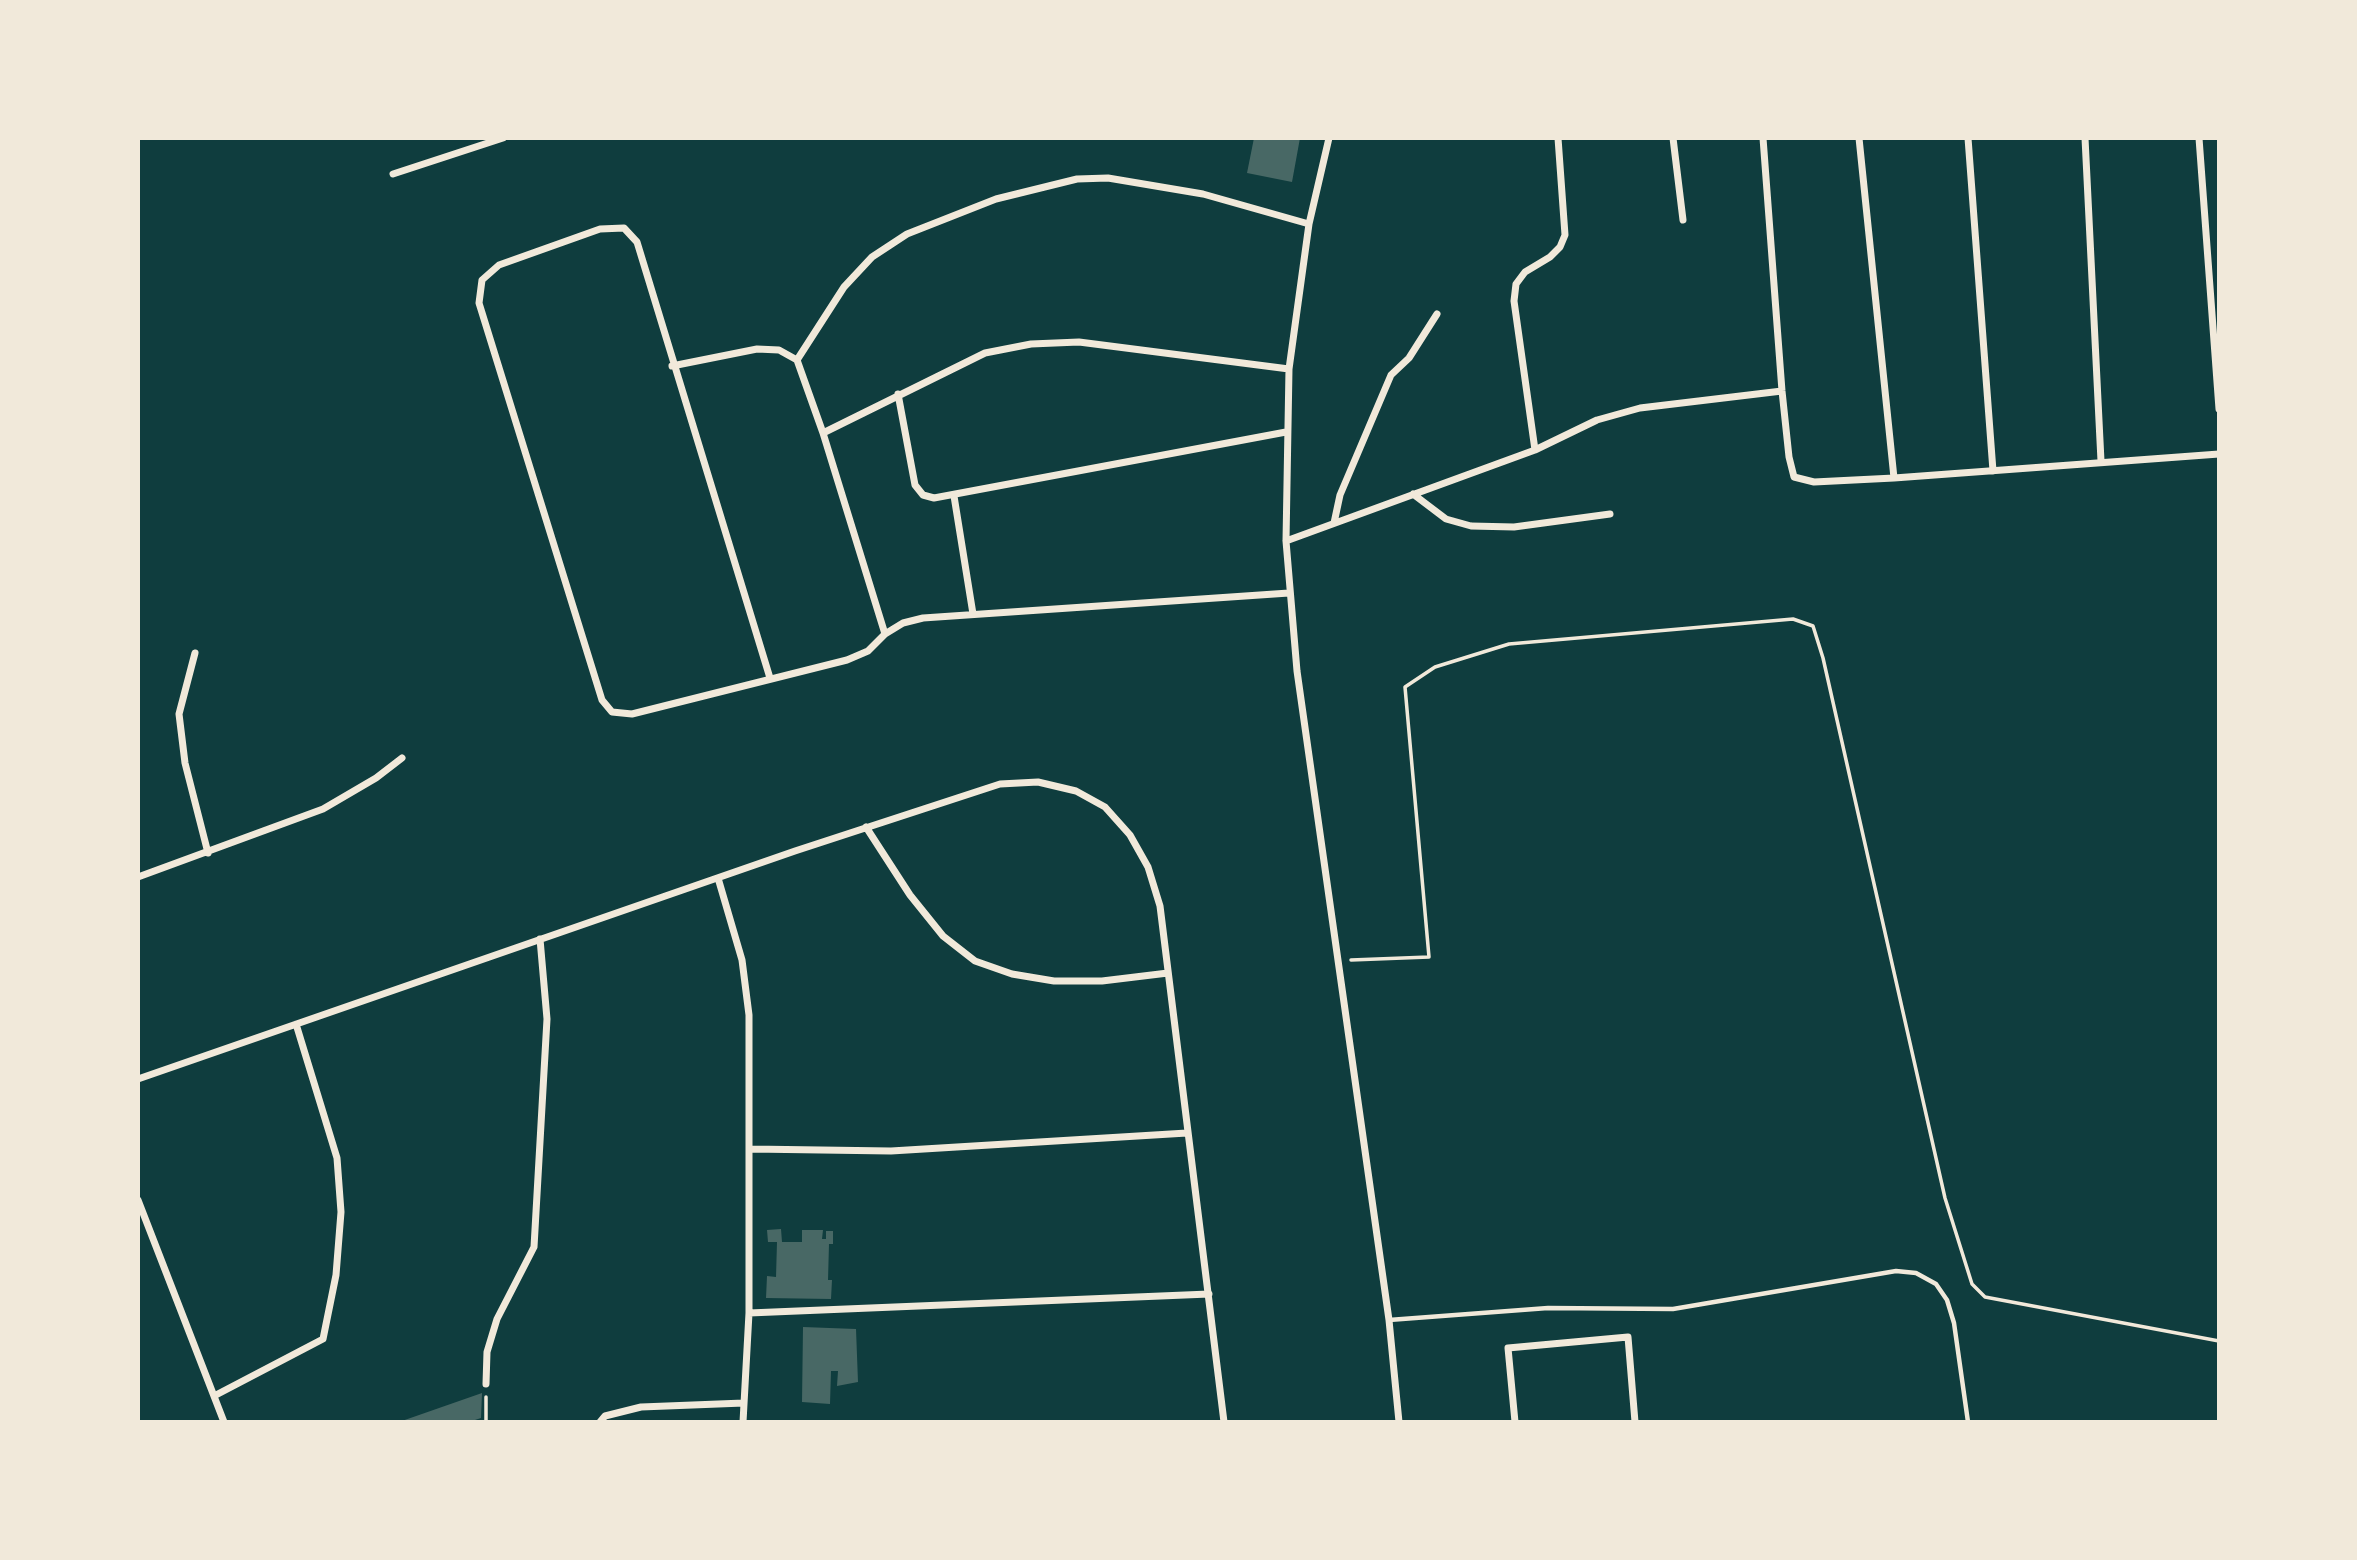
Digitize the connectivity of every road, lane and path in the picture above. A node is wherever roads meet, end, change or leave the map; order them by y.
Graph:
1 (503, 138) edge
2 (1329, 138) edge
3 (1558, 138) edge
4 (1673, 138) edge
5 (1763, 138) edge
6 (1859, 138) edge
7 (1968, 138) edge
8 (2085, 138) edge
9 (2199, 138) edge
10 (393, 174) dead end
11 (1683, 220) dead end
12 (1309, 224) junction
13 (1437, 314) dead end
14 (797, 360) junction
15 (672, 366) junction
16 (1289, 369) junction
17 (1782, 391) junction
18 (898, 394) junction
19 (2219, 409) edge
20 (1286, 432) junction
21 (823, 433) junction
22 (1535, 450) junction
23 (2219, 454) edge
24 (2101, 461) junction
25 (1993, 471) junction
26 (1894, 478) junction
27 (1413, 494) junction
28 (954, 496) junction
29 (1610, 514) dead end
30 (1334, 523) junction
31 (1286, 541) junction
32 (1289, 593) junction
33 (973, 614) junction
34 (885, 634) junction
35 (195, 653) dead end
36 (770, 678) junction
37 (402, 758) dead end
38 (866, 827) junction
39 (208, 853) junction
40 (138, 877) edge
41 (718, 878) junction
42 (540, 939) junction
43 (1338, 961) junction
44 (1168, 973) junction
45 (296, 1024) junction
46 (138, 1079) edge
47 (1187, 1133) junction
48 (751, 1149) junction
49 (138, 1200) edge
50 (1209, 1294) junction
51 (749, 1314) junction
52 (1388, 1320) junction
53 (2219, 1341) edge
54 (486, 1384) joint
55 (214, 1396) junction
56 (744, 1403) junction
57 (224, 1422) edge
58 (486, 1422) edge
59 (600, 1422) edge
60 (743, 1422) edge
61 (1224, 1422) edge
62 (1399, 1422) edge
63 (1515, 1422) edge
64 (1635, 1422) edge
65 (1968, 1422) edge

1 - 10 street
2 - 12 street
3 - 22 street
4 - 11 street
5 - 17 street
6 - 26 street
7 - 25 street
8 - 24 street
9 - 19 street
12 - 14 street
12 - 16 street
13 - 30 street
14 - 15 street
14 - 21 street
15 - 36 street
15 - 36 street
16 - 18 street
16 - 20 street
17 - 22 street
17 - 26 street
18 - 21 street
18 - 28 street
20 - 28 street
20 - 31 street
21 - 34 street
22 - 27 street
23 - 24 street
24 - 25 street
25 - 26 street
27 - 29 street
27 - 30 street
28 - 33 street
30 - 31 street
31 - 32 street
32 - 33 street
32 - 43 street
33 - 34 street
34 - 36 street
35 - 39 street
37 - 39 street
38 - 41 street
38 - 44 street
38 - 44 street
39 - 40 street
41 - 42 street
41 - 48 street
42 - 45 street
42 - 54 street
43 - 52 street
43 - 53 path
44 - 47 street
45 - 46 street
45 - 55 street
47 - 48 street
47 - 50 street
48 - 51 street
49 - 55 street
50 - 51 street
50 - 61 street
51 - 56 street
52 - 62 street
52 - 65 lane
54 - 58 path
55 - 57 street
56 - 59 street
56 - 60 street
63 - 64 street

